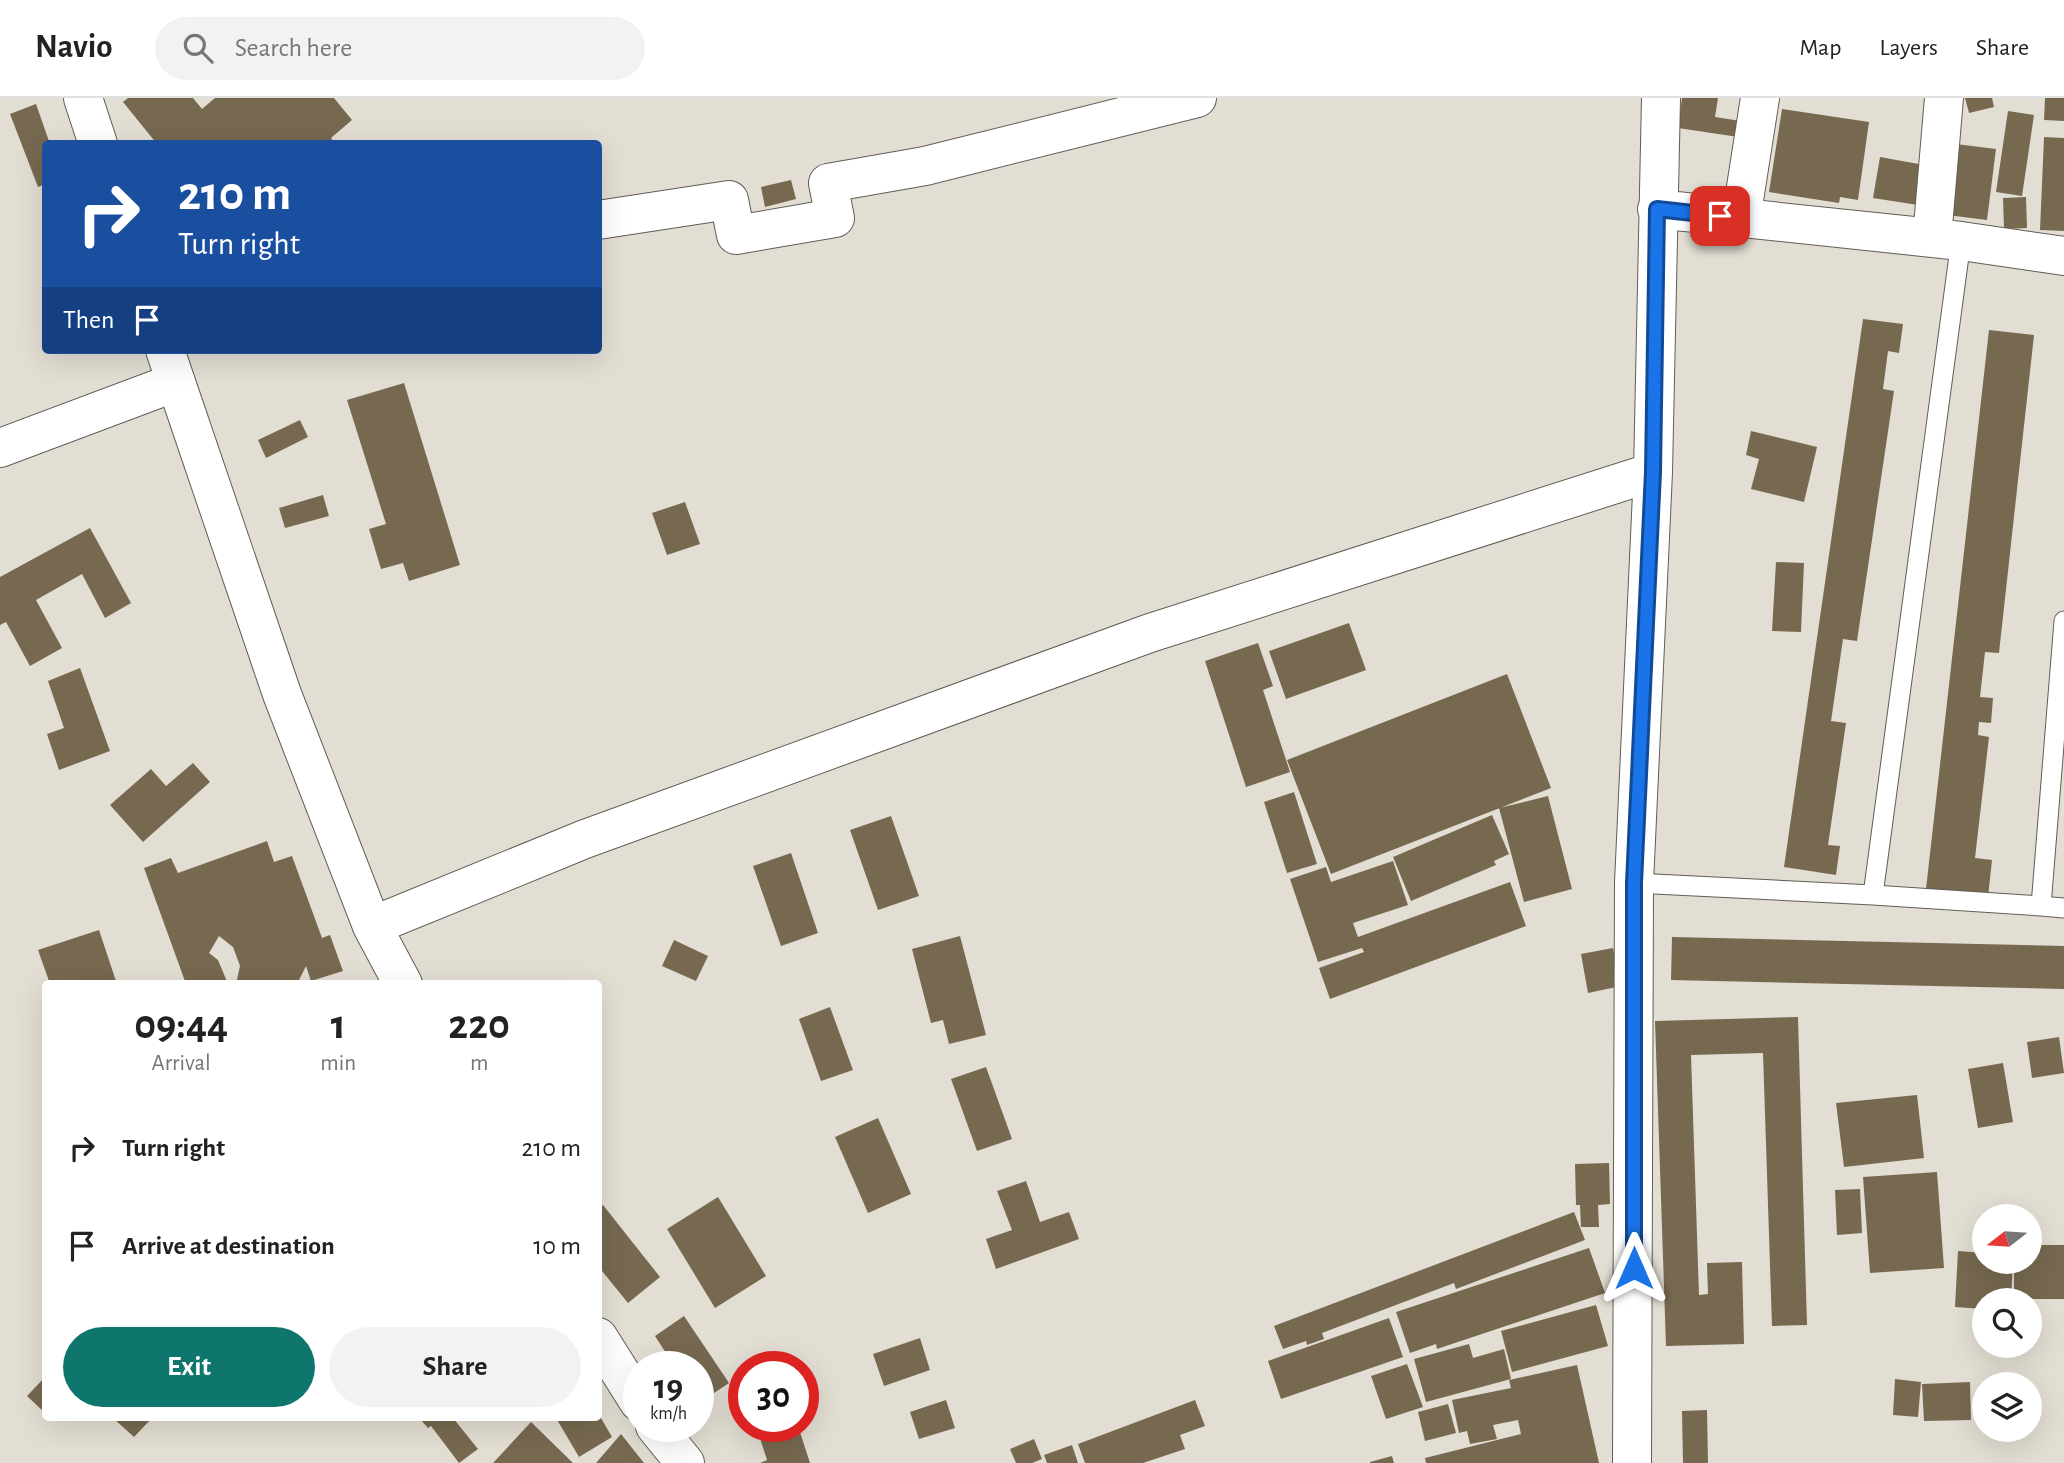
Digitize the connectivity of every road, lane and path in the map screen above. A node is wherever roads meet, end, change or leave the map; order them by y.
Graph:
1 (83, 98) edge
2 (1197, 98) edge
3 (1661, 98) edge
4 (1760, 98) edge
5 (1944, 98) edge
6 (97, 140) edge
7 (1657, 209) junction
8 (602, 219) edge
9 (1741, 219) junction
10 (1946, 239) junction
11 (2064, 256) edge
12 (171, 366) edge
13 (0, 448) edge
14 (1653, 472) junction
15 (2064, 621) edge
16 (1634, 883) junction
17 (1873, 895) junction
18 (2041, 906) junction
19 (2064, 908) edge
20 (372, 926) junction
21 (401, 980) edge
22 (602, 1343) edge
23 (623, 1377) edge
24 (668, 1442) edge
25 (685, 1463) edge
26 (1632, 1463) edge

1 - 6 street
2 - 8 street
3 - 7 street
4 - 9 street
5 - 10 street
7 - 9 street
7 - 14 street
9 - 10 street
10 - 11 street
10 - 17 lane
12 - 13 street
12 - 20 street
14 - 16 street
14 - 20 street
15 - 18 lane
16 - 17 lane
16 - 26 street
17 - 18 lane
18 - 19 lane
20 - 21 street
22 - 23 street
24 - 25 street

